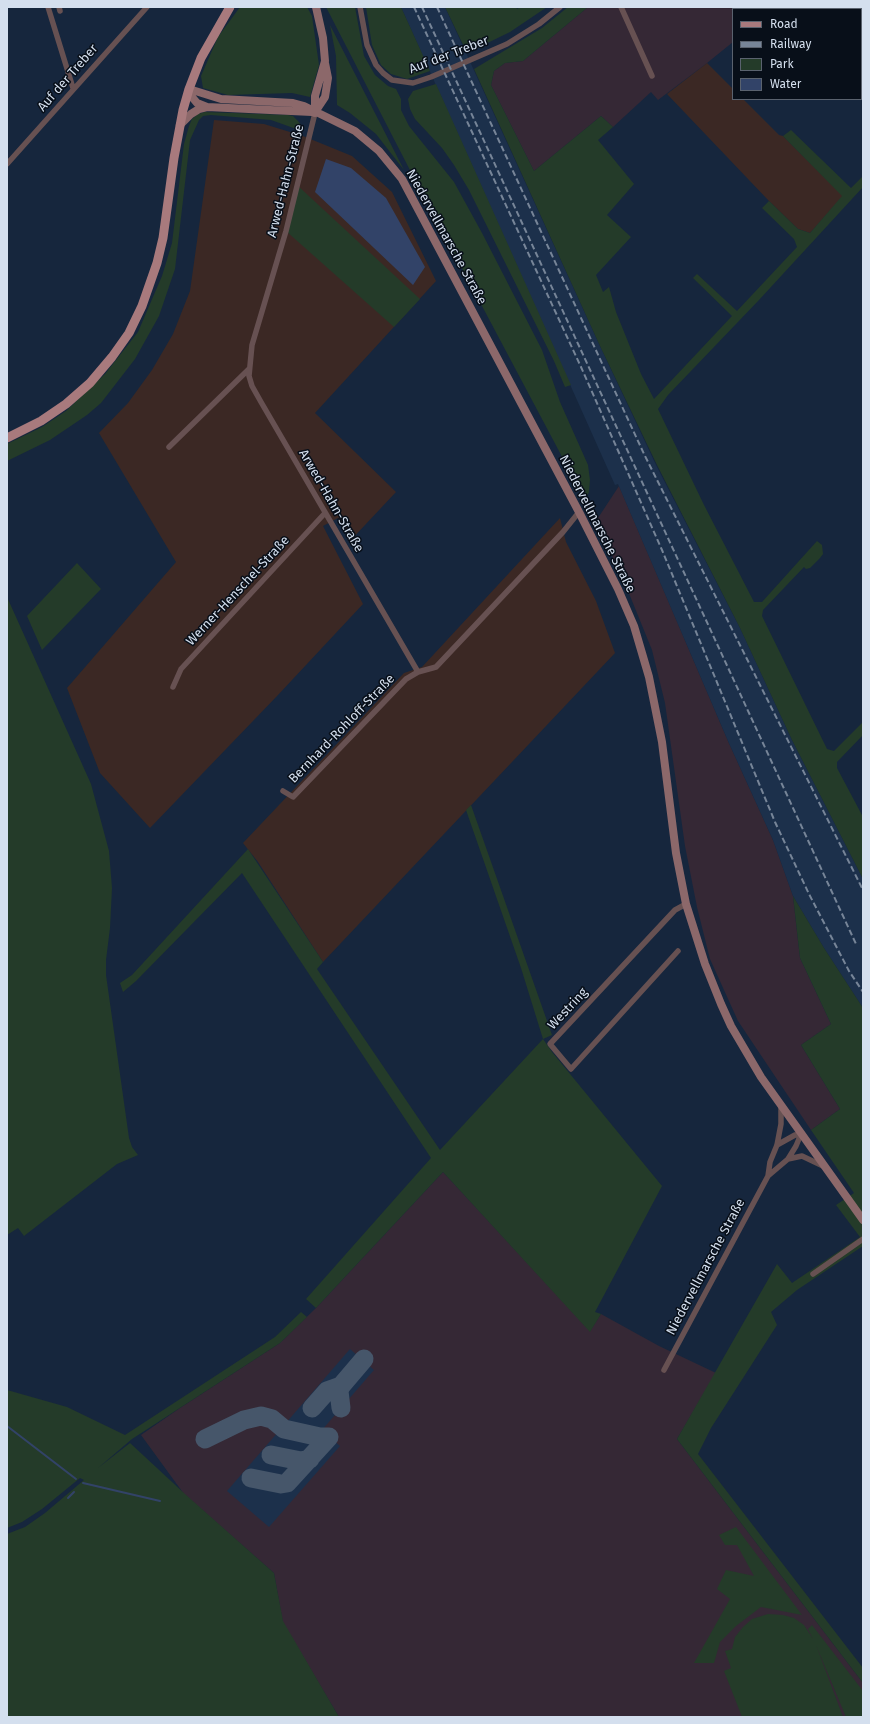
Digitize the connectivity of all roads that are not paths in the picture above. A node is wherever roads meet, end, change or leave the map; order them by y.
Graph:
1 (48, 7) edge
2 (147, 7) edge
3 (230, 7) edge
4 (316, 7) edge
5 (360, 7) edge
6 (560, 7) edge
7 (620, 7) edge
8 (652, 76) dead end
9 (73, 88) junction
10 (189, 89) junction
11 (207, 107) junction
12 (315, 113) junction
13 (180, 124) junction
14 (7, 164) edge
15 (249, 368) junction
16 (7, 438) edge
17 (169, 447) dead end
18 (579, 512) junction
19 (325, 513) junction
20 (418, 672) junction
21 (173, 687) dead end
22 (283, 791) dead end
23 (686, 904) junction
24 (678, 951) dead end
25 (781, 1106) junction
26 (801, 1134) junction
27 (778, 1145) junction
28 (788, 1159) junction
29 (825, 1167) junction
30 (768, 1176) junction
31 (863, 1220) edge
32 (863, 1239) edge
33 (812, 1274) dead end
34 (664, 1370) dead end

1 - 9 street
2 - 9 street, Auf der Treber
3 - 10 main road
4 - 12 main road
5 - 6 street, Auf der Treber
7 - 8 street
9 - 14 street, Auf der Treber
10 - 11 main road
10 - 12 main road, Niedervellmarsche Straße
10 - 13 main road
11 - 12 main road
11 - 13 main road
12 - 15 street, Arwed-Hahn-Straße
12 - 18 main road, Niedervellmarsche Straße
13 - 16 main road
15 - 17 street
15 - 19 street, Arwed-Hahn-Straße
18 - 20 street
18 - 23 main road, Niedervellmarsche Straße
19 - 20 street, Arwed-Hahn-Straße
19 - 21 street, Werner-Henschel-Straße
20 - 22 street, Bernhard-Rohloff-Straße
23 - 24 street, Westring
23 - 25 main road, Niedervellmarsche Straße
25 - 26 main road, Niedervellmarsche Straße
25 - 27 street, Niedervellmarsche Straße
26 - 27 street
26 - 28 street, Niedervellmarsche Straße
26 - 29 main road, Niedervellmarsche Straße
27 - 30 street, Niedervellmarsche Straße
28 - 29 street, Niedervellmarsche Straße
28 - 30 street, Niedervellmarsche Straße
29 - 31 main road, Niedervellmarsche Straße
30 - 34 street, Niedervellmarsche Straße
32 - 33 street

